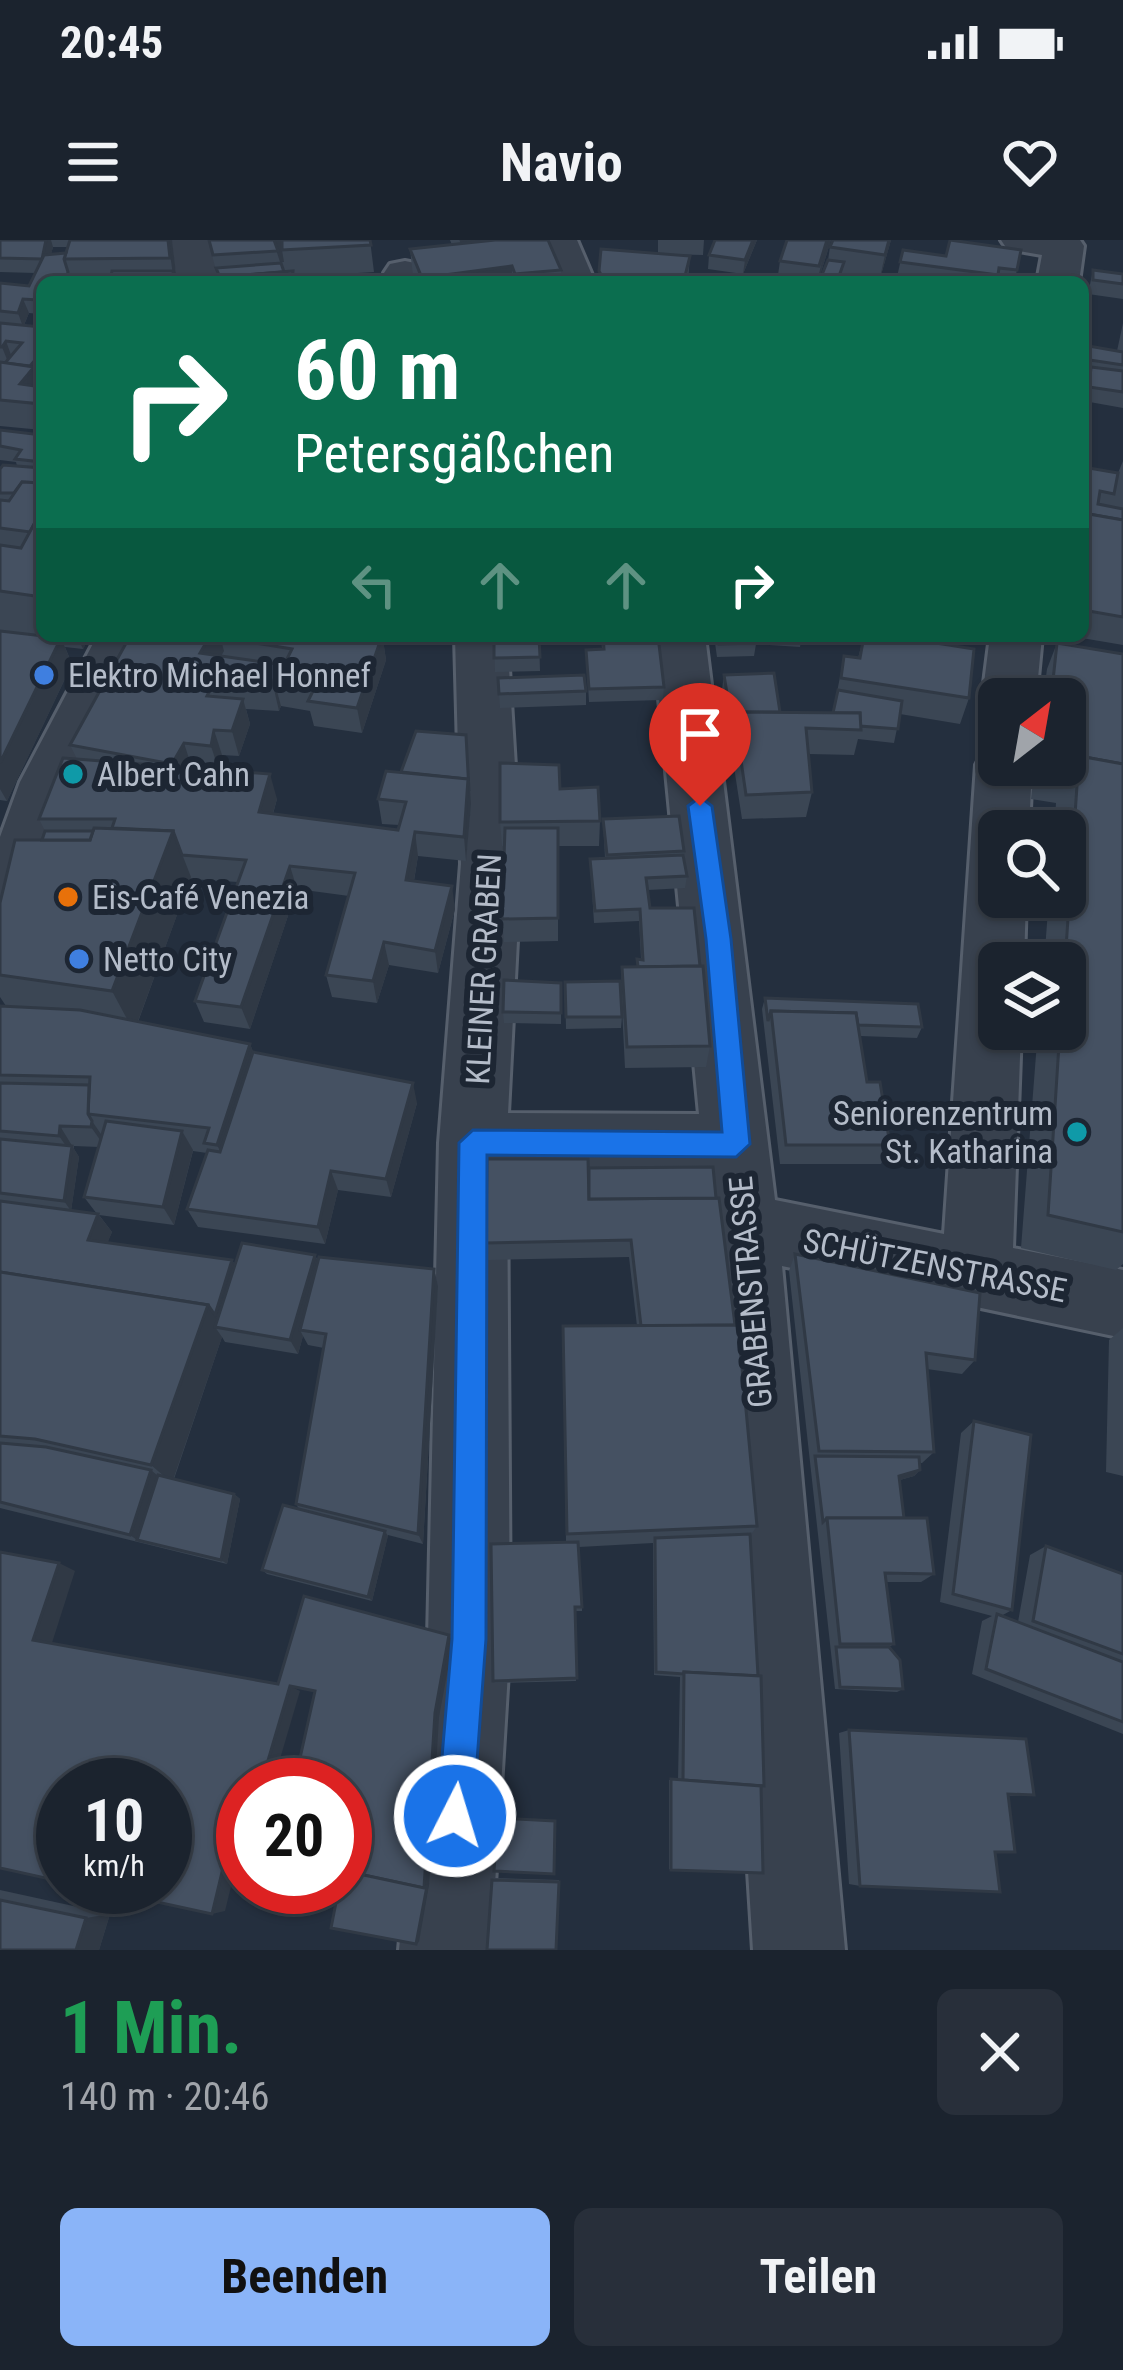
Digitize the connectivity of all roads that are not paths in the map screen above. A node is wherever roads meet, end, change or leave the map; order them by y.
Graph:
1 (191, 240) edge
2 (556, 240) edge
3 (1021, 240) edge
4 (1061, 264) edge
5 (197, 276) edge
6 (571, 276) edge
7 (481, 642) edge
8 (681, 642) edge
9 (1015, 642) edge
10 (97, 650) edge
11 (1012, 678) edge
12 (995, 918) edge
13 (0, 922) edge
14 (473, 1143) junction
15 (736, 1144) junction
16 (746, 1227) junction
17 (977, 1271) junction
18 (1123, 1304) edge
19 (445, 1950) edge
20 (799, 1950) edge

1 - 5 street
2 - 6 street
3 - 4 street
7 - 14 street, KLEINER GRABEN
8 - 15 street, GRABENSTRASSE
9 - 11 street
10 - 13 street
12 - 17 street
14 - 15 street
14 - 19 street, KLEINER GRABEN
15 - 16 street, GRABENSTRASSE
16 - 17 street, SCHÜTZENSTRASSE
16 - 20 street, GRABENSTRASSE
17 - 18 street, SCHÜTZENSTRASSE

